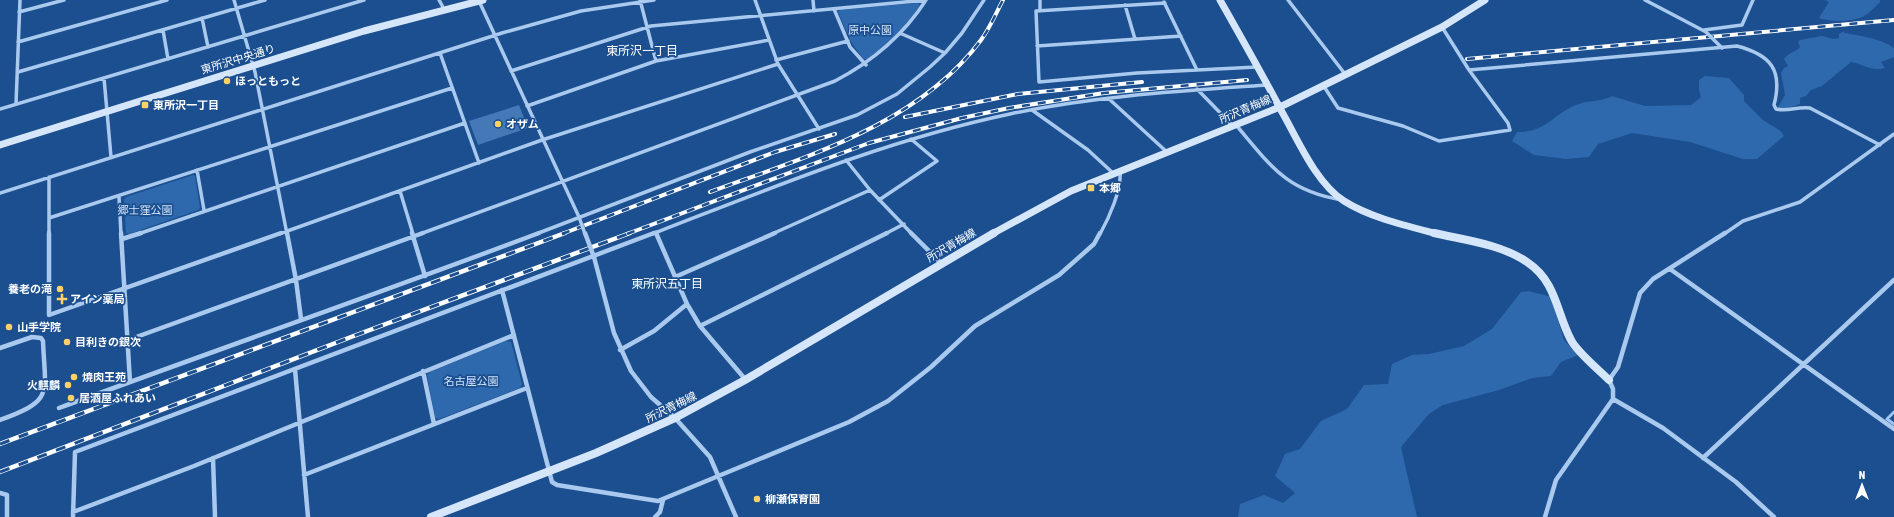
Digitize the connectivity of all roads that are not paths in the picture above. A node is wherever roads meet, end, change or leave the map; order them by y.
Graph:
1 (20, 0) edge
2 (64, 0) edge
3 (167, 0) edge
4 (234, 0) edge
5 (265, 0) edge
6 (364, 0) edge
7 (439, 0) edge
8 (481, 0) edge
9 (654, 0) edge
10 (754, 0) edge
11 (812, 0) edge
12 (926, 0) edge
13 (984, 0) edge
14 (1040, 0) edge
15 (1220, 0) edge
16 (1288, 0) edge
17 (1485, 0) edge
18 (1645, 0) edge
19 (1753, 0) edge
20 (640, 1) edge
21 (1164, 1) edge
22 (1125, 6) junction
23 (237, 8) junction
24 (444, 9) junction
25 (834, 9) junction
26 (1040, 10) junction
27 (814, 11) junction
28 (20, 12) junction
29 (760, 16) junction
30 (202, 18) junction
31 (647, 26) junction
32 (1442, 27) junction
33 (163, 30) junction
34 (1705, 31) junction
35 (902, 34) junction
36 (245, 36) junction
37 (495, 36) junction
38 (1181, 36) junction
39 (1135, 39) junction
40 (769, 40) junction
41 (848, 41) junction
42 (18, 42) junction
43 (1037, 46) junction
44 (208, 47) junction
45 (1722, 48) junction
46 (440, 53) junction
47 (945, 53) junction
48 (168, 59) junction
49 (656, 61) junction
50 (777, 62) junction
51 (866, 65) junction
52 (254, 66) junction
53 (1257, 67) junction
54 (1197, 70) junction
55 (1469, 70) junction
56 (511, 71) junction
57 (18, 72) junction
58 (1345, 74) junction
59 (104, 78) junction
60 (1267, 84) junction
61 (1323, 85) junction
62 (452, 88) junction
63 (1197, 89) junction
64 (798, 96) junction
65 (1108, 98) junction
66 (16, 104) junction
67 (527, 106) junction
68 (1280, 107) junction
69 (0, 109) edge
70 (262, 109) junction
71 (1032, 110) junction
72 (107, 111) junction
73 (465, 123) junction
74 (1234, 126) junction
75 (819, 129) junction
76 (1894, 134) edge
77 (911, 139) junction
78 (542, 140) junction
79 (0, 145) edge
80 (1880, 145) junction
81 (270, 147) junction
82 (1168, 153) junction
83 (111, 157) junction
84 (846, 160) junction
85 (479, 163) junction
86 (197, 170) junction
87 (1117, 172) junction
88 (49, 178) junction
89 (562, 182) junction
90 (278, 186) junction
91 (870, 190) junction
92 (400, 191) junction
93 (0, 193) edge
94 (119, 197) junction
95 (879, 200) junction
96 (1343, 200) junction
97 (204, 210) junction
98 (578, 217) junction
99 (49, 218) junction
100 (904, 224) junction
101 (286, 231) junction
102 (656, 232) junction
103 (412, 237) junction
104 (122, 239) junction
105 (594, 257) junction
106 (942, 263) junction
107 (1670, 269) junction
108 (424, 276) junction
109 (675, 277) junction
110 (296, 280) junction
111 (1894, 280) edge
112 (125, 287) junction
113 (502, 290) junction
114 (687, 304) junction
115 (301, 319) junction
116 (700, 326) junction
117 (514, 335) junction
118 (128, 340) junction
119 (0, 348) edge
120 (620, 350) junction
121 (1804, 365) junction
122 (295, 369) junction
123 (423, 371) junction
124 (745, 380) junction
125 (1609, 380) junction
126 (130, 382) junction
127 (527, 388) junction
128 (1613, 399) junction
129 (59, 408) dead end
130 (675, 418) junction
131 (0, 420) edge
132 (299, 423) junction
133 (434, 424) junction
134 (1894, 429) edge
135 (213, 458) junction
136 (1703, 458) junction
137 (549, 472) junction
138 (304, 475) junction
139 (717, 476) junction
140 (0, 493) edge
141 (663, 500) junction
142 (73, 515) edge
143 (7, 517) edge
144 (215, 517) edge
145 (308, 517) edge
146 (431, 517) edge
147 (654, 517) edge
148 (736, 517) edge
149 (1545, 517) edge
150 (1774, 517) edge

1 - 28 street
2 - 28 street
3 - 42 street
4 - 23 street
5 - 23 street
6 - 36 street
7 - 24 street
8 - 24 main road, 東所沢中央通り
8 - 37 street
9 - 20 street
10 - 29 street
11 - 27 street
12 - 25 street
12 - 35 street
13 - 47 street
14 - 26 street
15 - 53 main road
16 - 58 street
17 - 32 main road, 所沢青梅線
18 - 34 street
19 - 34 street
20 - 31 street
20 - 37 street
21 - 22 street
21 - 38 street
22 - 26 street
22 - 39 street
23 - 30 street
23 - 36 street
24 - 52 main road, 東所沢中央通り
25 - 27 street
25 - 41 street
26 - 43 street
27 - 29 street
28 - 42 street
29 - 31 street
29 - 40 street
30 - 33 street
30 - 44 street
31 - 49 street
31 - 56 street
32 - 55 street
32 - 58 main road, 所沢青梅線
33 - 48 street
33 - 57 street
34 - 45 street, bridge
35 - 47 street
35 - 51 street
36 - 44 street
36 - 52 street
37 - 46 street
37 - 56 street
38 - 39 street
38 - 54 street
39 - 43 street
40 - 49 street
40 - 50 street
41 - 50 street
41 - 51 street
42 - 57 street
43 - 54 street
44 - 48 street
45 - 55 street
45 - 80 street
46 - 62 street
46 - 70 street
47 - 75 street
48 - 59 street
49 - 67 street
50 - 64 street
50 - 78 street
51 - 64 street
52 - 70 street
52 - 72 main road, 東所沢中央通り
53 - 54 street
53 - 60 main road
55 - 61 street
56 - 67 street
57 - 66 street
58 - 61 main road, 所沢青梅線
59 - 66 street
59 - 72 street
60 - 63 street
60 - 68 main road
61 - 68 main road, 所沢青梅線
62 - 73 street
62 - 81 street
63 - 65 street
63 - 74 street
64 - 75 street
64 - 89 street
65 - 71 street
65 - 82 street
66 - 69 street
67 - 78 street
68 - 74 main road, 所沢青梅線
68 - 96 main road
70 - 81 street
70 - 83 street
71 - 77 street
71 - 87 street
72 - 79 main road, 東所沢中央通り
72 - 83 street
73 - 85 street
73 - 90 street
74 - 82 main road, 所沢青梅線
74 - 96 street
75 - 98 street
76 - 80 street
77 - 84 street
77 - 95 street
78 - 85 street
78 - 89 street
80 - 107 street
81 - 86 street
81 - 90 street
82 - 87 main road, 所沢青梅線
83 - 88 street
84 - 91 street
84 - 102 street
85 - 92 street
86 - 94 street
86 - 97 street
87 - 106 main road, 所沢青梅線
87 - 139 street
88 - 93 street
88 - 99 street
89 - 98 street
89 - 103 street
90 - 97 street
90 - 101 street
91 - 95 street
91 - 109 street
92 - 101 street
92 - 103 street
94 - 99 street
94 - 104 street
95 - 100 street
96 - 125 main road
97 - 104 street
98 - 105 street, bridge
98 - 108 street
99 - 112 street
100 - 106 street
100 - 116 street
101 - 110 street
101 - 112 street
102 - 105 street
102 - 109 street
103 - 108 street
103 - 110 street
104 - 112 street
105 - 113 street
105 - 120 street
106 - 124 main road, 所沢青梅線
107 - 121 street
107 - 125 street
108 - 115 street
109 - 114 street
110 - 115 street
110 - 118 street
111 - 121 street
112 - 118 street
113 - 117 street
113 - 122 street
114 - 116 street
114 - 120 street
115 - 126 street
116 - 124 street
117 - 123 street
117 - 127 street
118 - 126 street
119 - 131 street
120 - 130 street
121 - 134 street
121 - 136 street
122 - 132 street
122 - 142 street
123 - 132 street
123 - 133 street
124 - 130 main road, 所沢青梅線
125 - 128 street
126 - 129 street
127 - 133 street
127 - 137 street
128 - 136 street
128 - 149 street
130 - 137 main road, 所沢青梅線
130 - 139 street
132 - 135 street
132 - 138 street
133 - 138 street
135 - 142 street
135 - 144 street
136 - 150 street
137 - 141 street
137 - 146 main road, 所沢青梅線
138 - 145 street
139 - 141 street
139 - 148 street
140 - 143 street
141 - 147 street

